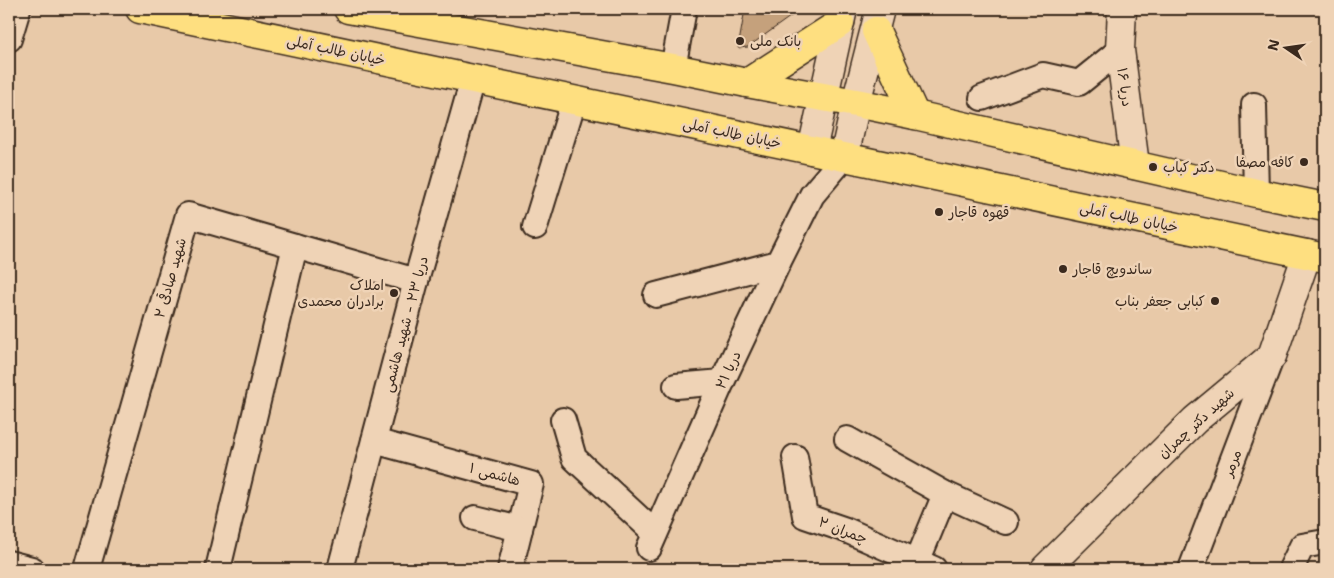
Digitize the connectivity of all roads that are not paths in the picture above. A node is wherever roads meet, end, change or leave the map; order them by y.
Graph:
1 (18, 9) edge
2 (140, 9) edge
3 (353, 9) edge
4 (684, 9) edge
5 (1122, 9) edge
6 (841, 16) edge
7 (878, 20) edge
8 (9, 39) edge
9 (1120, 50) junction
10 (673, 68) junction
11 (473, 79) junction
12 (747, 83) junction
13 (822, 96) junction
14 (982, 98) dead end
15 (574, 100) junction
16 (856, 103) junction
17 (1254, 104) dead end
18 (914, 115) junction
19 (812, 150) junction
20 (844, 157) junction
21 (1135, 165) junction
22 (1256, 193) junction
23 (812, 195) junction
24 (1325, 207) edge
25 (534, 227) dead end
26 (295, 246) junction
27 (1316, 256) edge
28 (778, 263) junction
29 (416, 281) junction
30 (656, 295) dead end
31 (1272, 356) junction
32 (722, 382) junction
33 (676, 386) dead end
34 (563, 420) dead end
35 (847, 439) dead end
36 (374, 441) junction
37 (795, 457) dead end
38 (945, 494) junction
39 (475, 518) dead end
40 (1006, 522) dead end
41 (520, 529) junction
42 (1325, 542) edge
43 (9, 563) edge
44 (926, 566) edge
45 (32, 569) edge
46 (87, 569) edge
47 (218, 569) edge
48 (340, 569) edge
49 (510, 569) edge
50 (1045, 569) edge
51 (1191, 569) edge
52 (1291, 569) edge

1 - 8 street
2 - 11 main road, خیابان طالب آملی
3 - 10 main road
4 - 10 street
5 - 9 street, دریا ۱۶
6 - 12 main road
6 - 13 street
7 - 16 street
7 - 18 main road
9 - 14 street
9 - 21 street, دریا ۱۶
10 - 12 main road
11 - 15 main road, خیابان طالب آملی
11 - 29 street, دریا ۲۳ - شهید هاشمی
12 - 13 main road
13 - 16 main road
13 - 19 street
15 - 19 main road, خیابان طالب آملی
15 - 25 street
16 - 18 main road
16 - 20 street
17 - 22 street
18 - 21 main road
19 - 20 main road, خیابان طالب آملی
19 - 23 street, دریا ۲۱
20 - 23 street, دریا ۲۱
20 - 27 main road, خیابان طالب آملی
21 - 22 main road
22 - 24 main road
23 - 28 street, دریا ۲۱
26 - 29 street, شهید صادقی ۲
26 - 46 street, شهید صادقی ۲
26 - 47 street
27 - 31 street
28 - 30 street
28 - 32 street, دریا ۲۱
29 - 36 street, دریا ۲۳ - شهید هاشمی
31 - 50 street, شهید دکتر چمران
31 - 51 street, مرمر
32 - 33 street
32 - 34 street, دریا ۲۱
35 - 38 street
36 - 41 street, هاشمی ۱
36 - 48 street, دریا ۲۳ - شهید هاشمی
37 - 44 street, چمران ۲
38 - 40 street
38 - 44 street
39 - 41 street
41 - 49 street, هاشمی ۱
42 - 52 street
43 - 45 street

